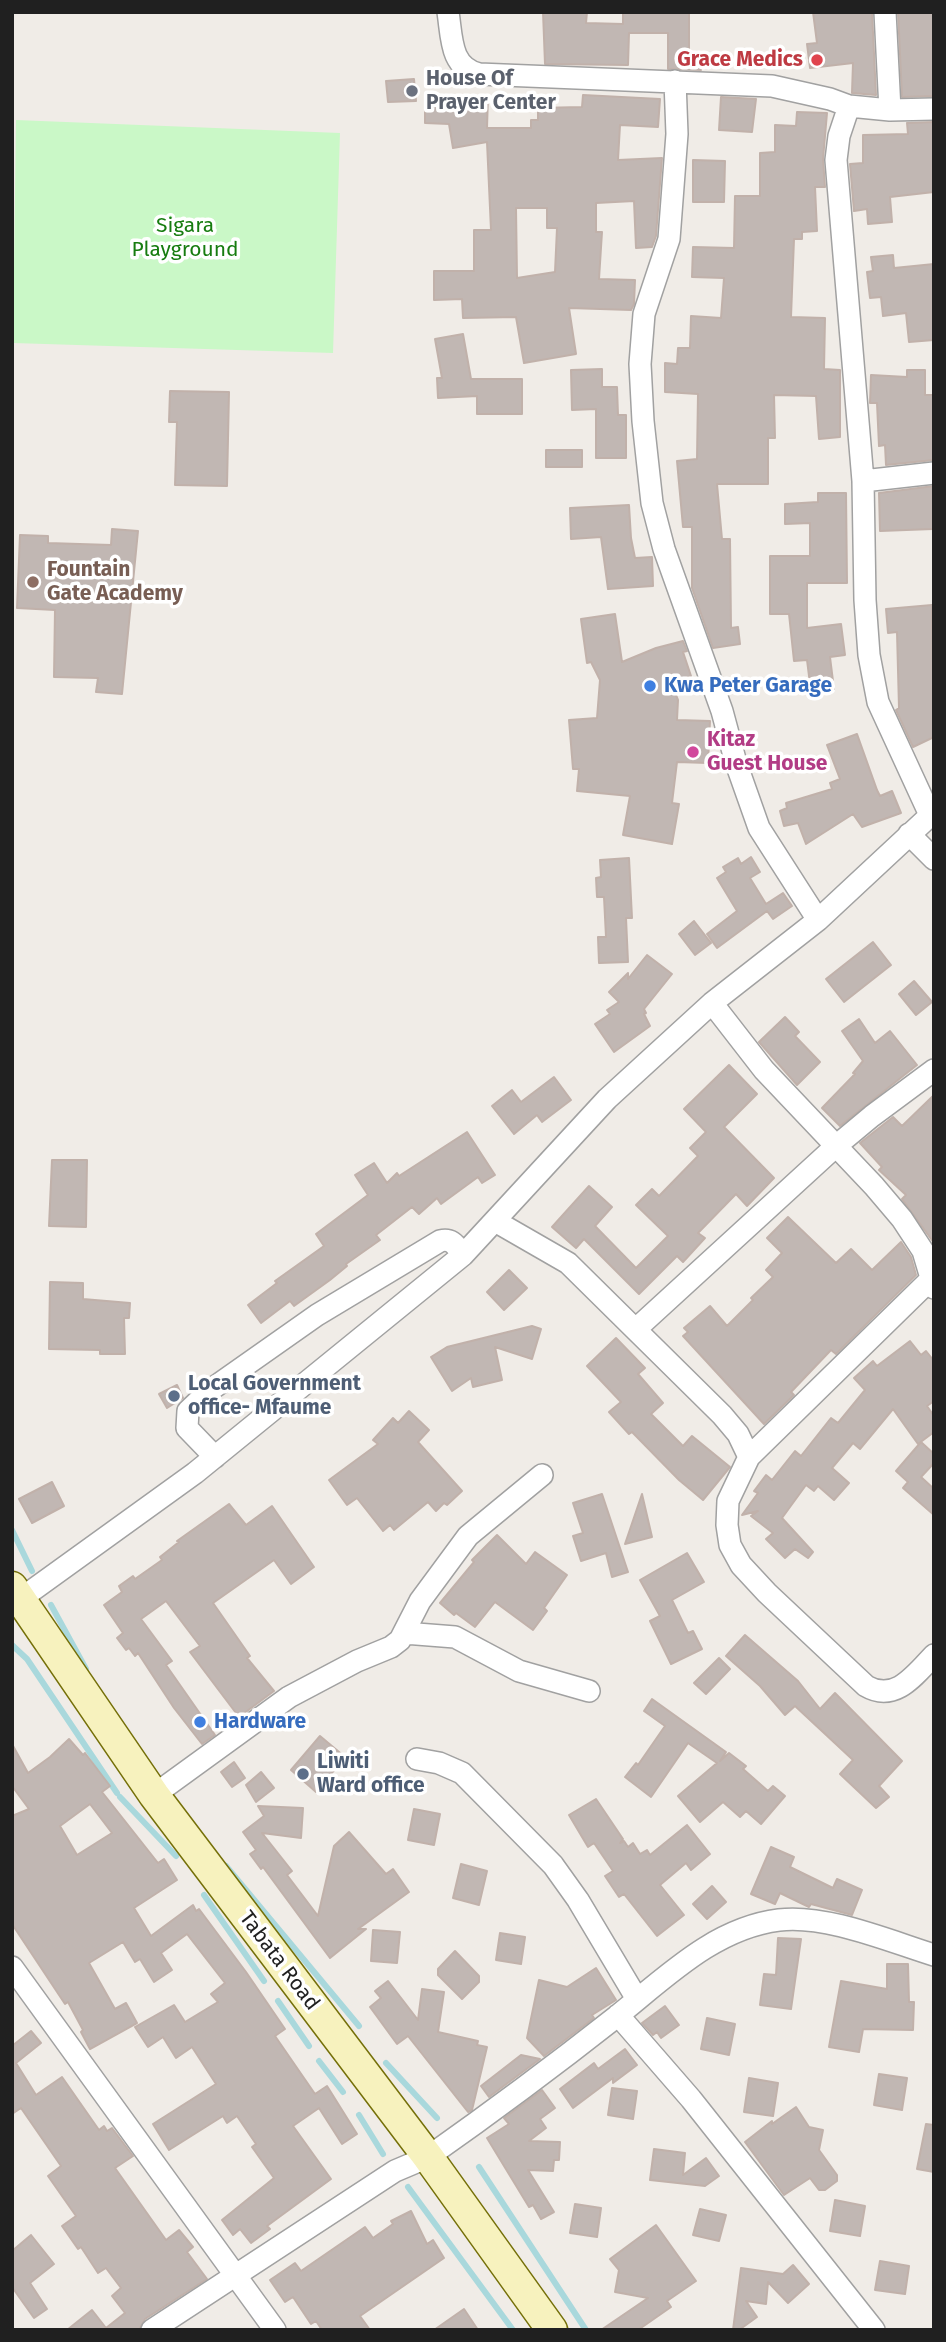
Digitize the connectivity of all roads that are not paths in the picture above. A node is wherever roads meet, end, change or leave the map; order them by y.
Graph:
1 (448, 12) edge
2 (884, 12) edge
3 (675, 82) junction
4 (849, 106) junction
5 (934, 109) edge
6 (890, 110) junction
7 (934, 473) edge
8 (863, 481) junction
9 (932, 813) edge
10 (909, 834) junction
11 (934, 859) edge
12 (818, 920) junction
13 (712, 1003) junction
14 (934, 1070) edge
15 (836, 1146) junction
16 (495, 1221) junction
17 (463, 1255) junction
18 (932, 1284) edge
19 (636, 1329) junction
20 (215, 1457) junction
21 (749, 1457) junction
22 (542, 1475) dead end
23 (14, 1597) edge
24 (404, 1633) junction
25 (934, 1655) edge
26 (589, 1691) dead end
27 (417, 1759) dead end
28 (154, 1795) junction
29 (934, 1955) edge
30 (12, 1967) edge
31 (637, 1999) junction
32 (618, 2015) junction
33 (428, 2157) junction
34 (234, 2274) junction
35 (152, 2330) edge
36 (275, 2330) edge
37 (552, 2330) edge
38 (874, 2330) edge

1 - 3 street
2 - 6 street
3 - 4 street
3 - 12 street
4 - 6 street
4 - 8 street
5 - 6 street
7 - 8 street
8 - 9 street
9 - 10 street
10 - 11 street
10 - 12 street
12 - 13 street
13 - 15 street
13 - 16 street
14 - 15 street
15 - 18 street
15 - 19 street
16 - 17 street
16 - 19 street
17 - 20 street
17 - 20 street
18 - 21 street
19 - 21 street
20 - 23 street
21 - 25 street
22 - 24 street
23 - 28 main road, Tabata Road
24 - 26 street
24 - 28 street
27 - 31 street
28 - 33 main road, Tabata Road
29 - 31 street
30 - 34 street
31 - 32 street
32 - 33 street
32 - 38 street
33 - 34 street
33 - 37 main road, Tabata Road
34 - 35 street
34 - 36 street

